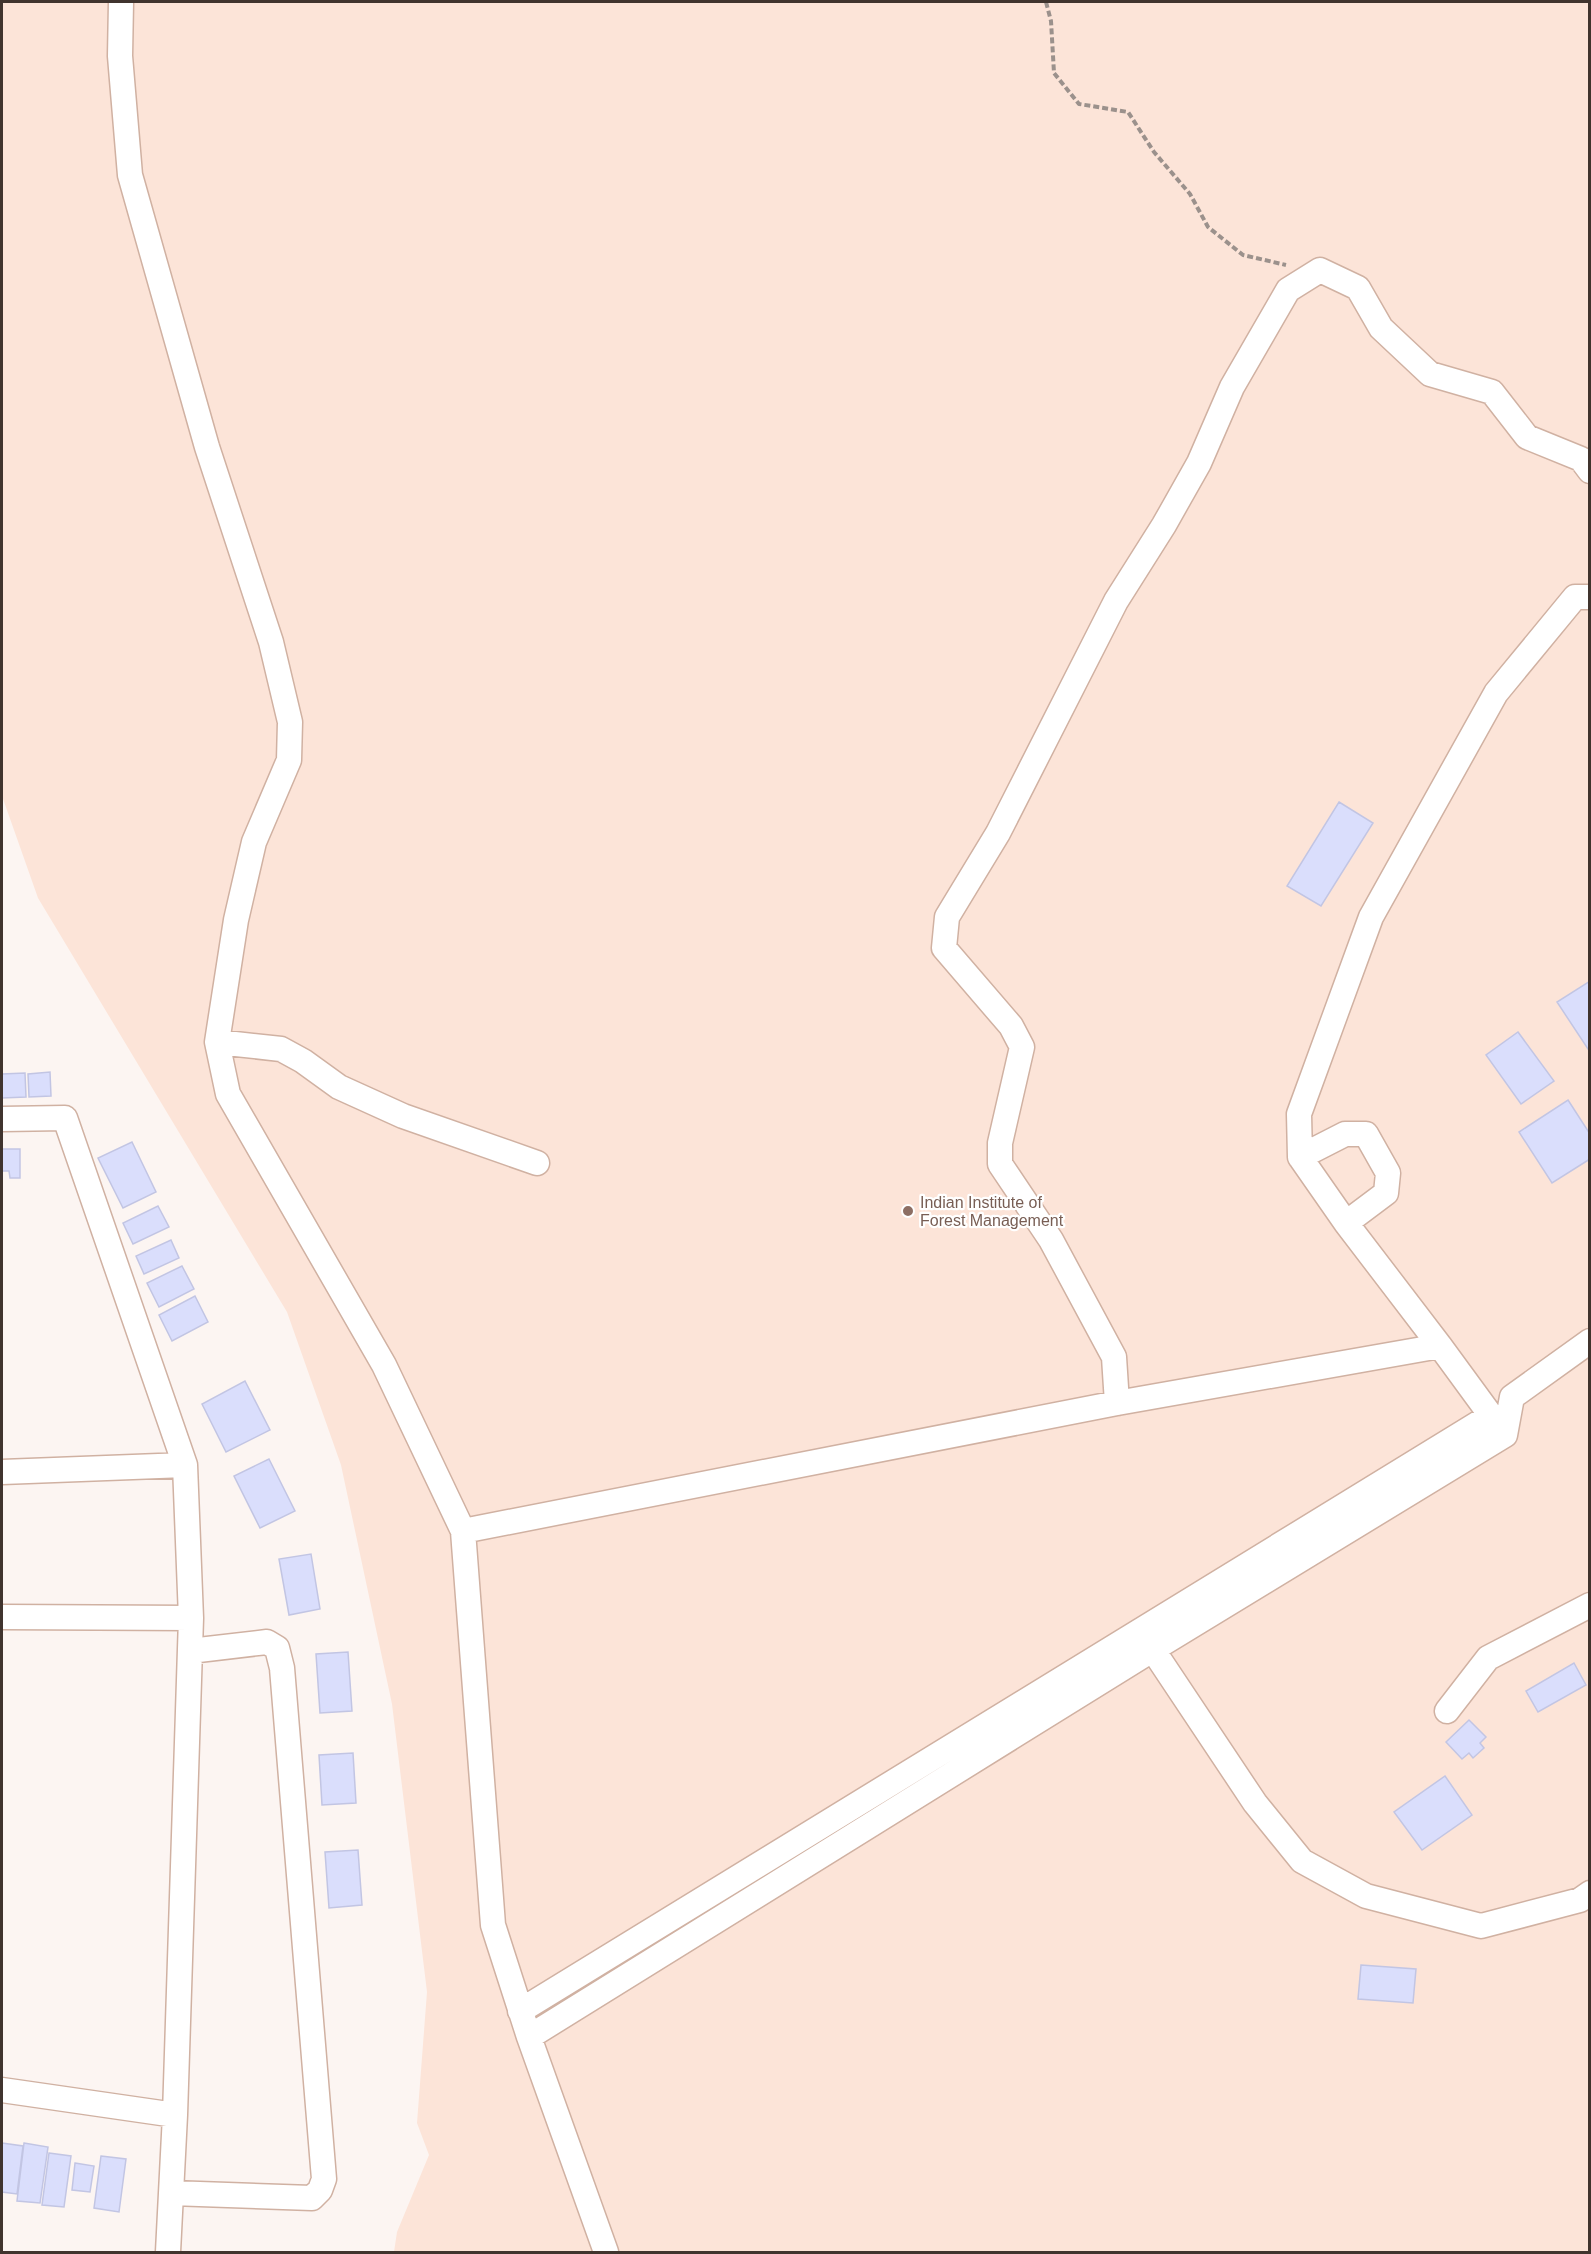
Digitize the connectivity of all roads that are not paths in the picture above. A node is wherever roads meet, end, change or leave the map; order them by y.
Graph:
1 (121, 2) edge
2 (1590, 471) edge
3 (1590, 597) edge
4 (217, 1042) junction
5 (2, 1119) edge
6 (1300, 1157) junction
7 (537, 1163) dead end
8 (1346, 1223) junction
9 (1590, 1341) edge
10 (1440, 1346) junction
11 (1117, 1403) junction
12 (1497, 1425) junction
13 (185, 1465) junction
14 (2, 1472) edge
15 (463, 1531) junction
16 (1590, 1605) edge
17 (2, 1617) edge
18 (191, 1618) junction
19 (1146, 1640) junction
20 (190, 1651) junction
21 (1447, 1712) dead end
22 (1590, 1893) edge
23 (520, 2011) junction
24 (529, 2037) junction
25 (2, 2090) edge
26 (175, 2115) junction
27 (171, 2193) junction
28 (168, 2253) edge
29 (606, 2253) edge

1 - 4 street
2 - 11 street
3 - 6 street
4 - 7 street
4 - 15 street
5 - 13 street
6 - 8 street
6 - 8 street
8 - 10 street
9 - 12 street
10 - 11 street
10 - 12 street
11 - 15 street
12 - 19 street
13 - 14 street
13 - 18 street
15 - 23 street
16 - 21 street
17 - 18 street
18 - 20 street
19 - 22 street
19 - 23 street
19 - 24 street
20 - 26 street
20 - 27 street
23 - 24 street
24 - 29 street
25 - 26 street
26 - 27 street
27 - 28 street

